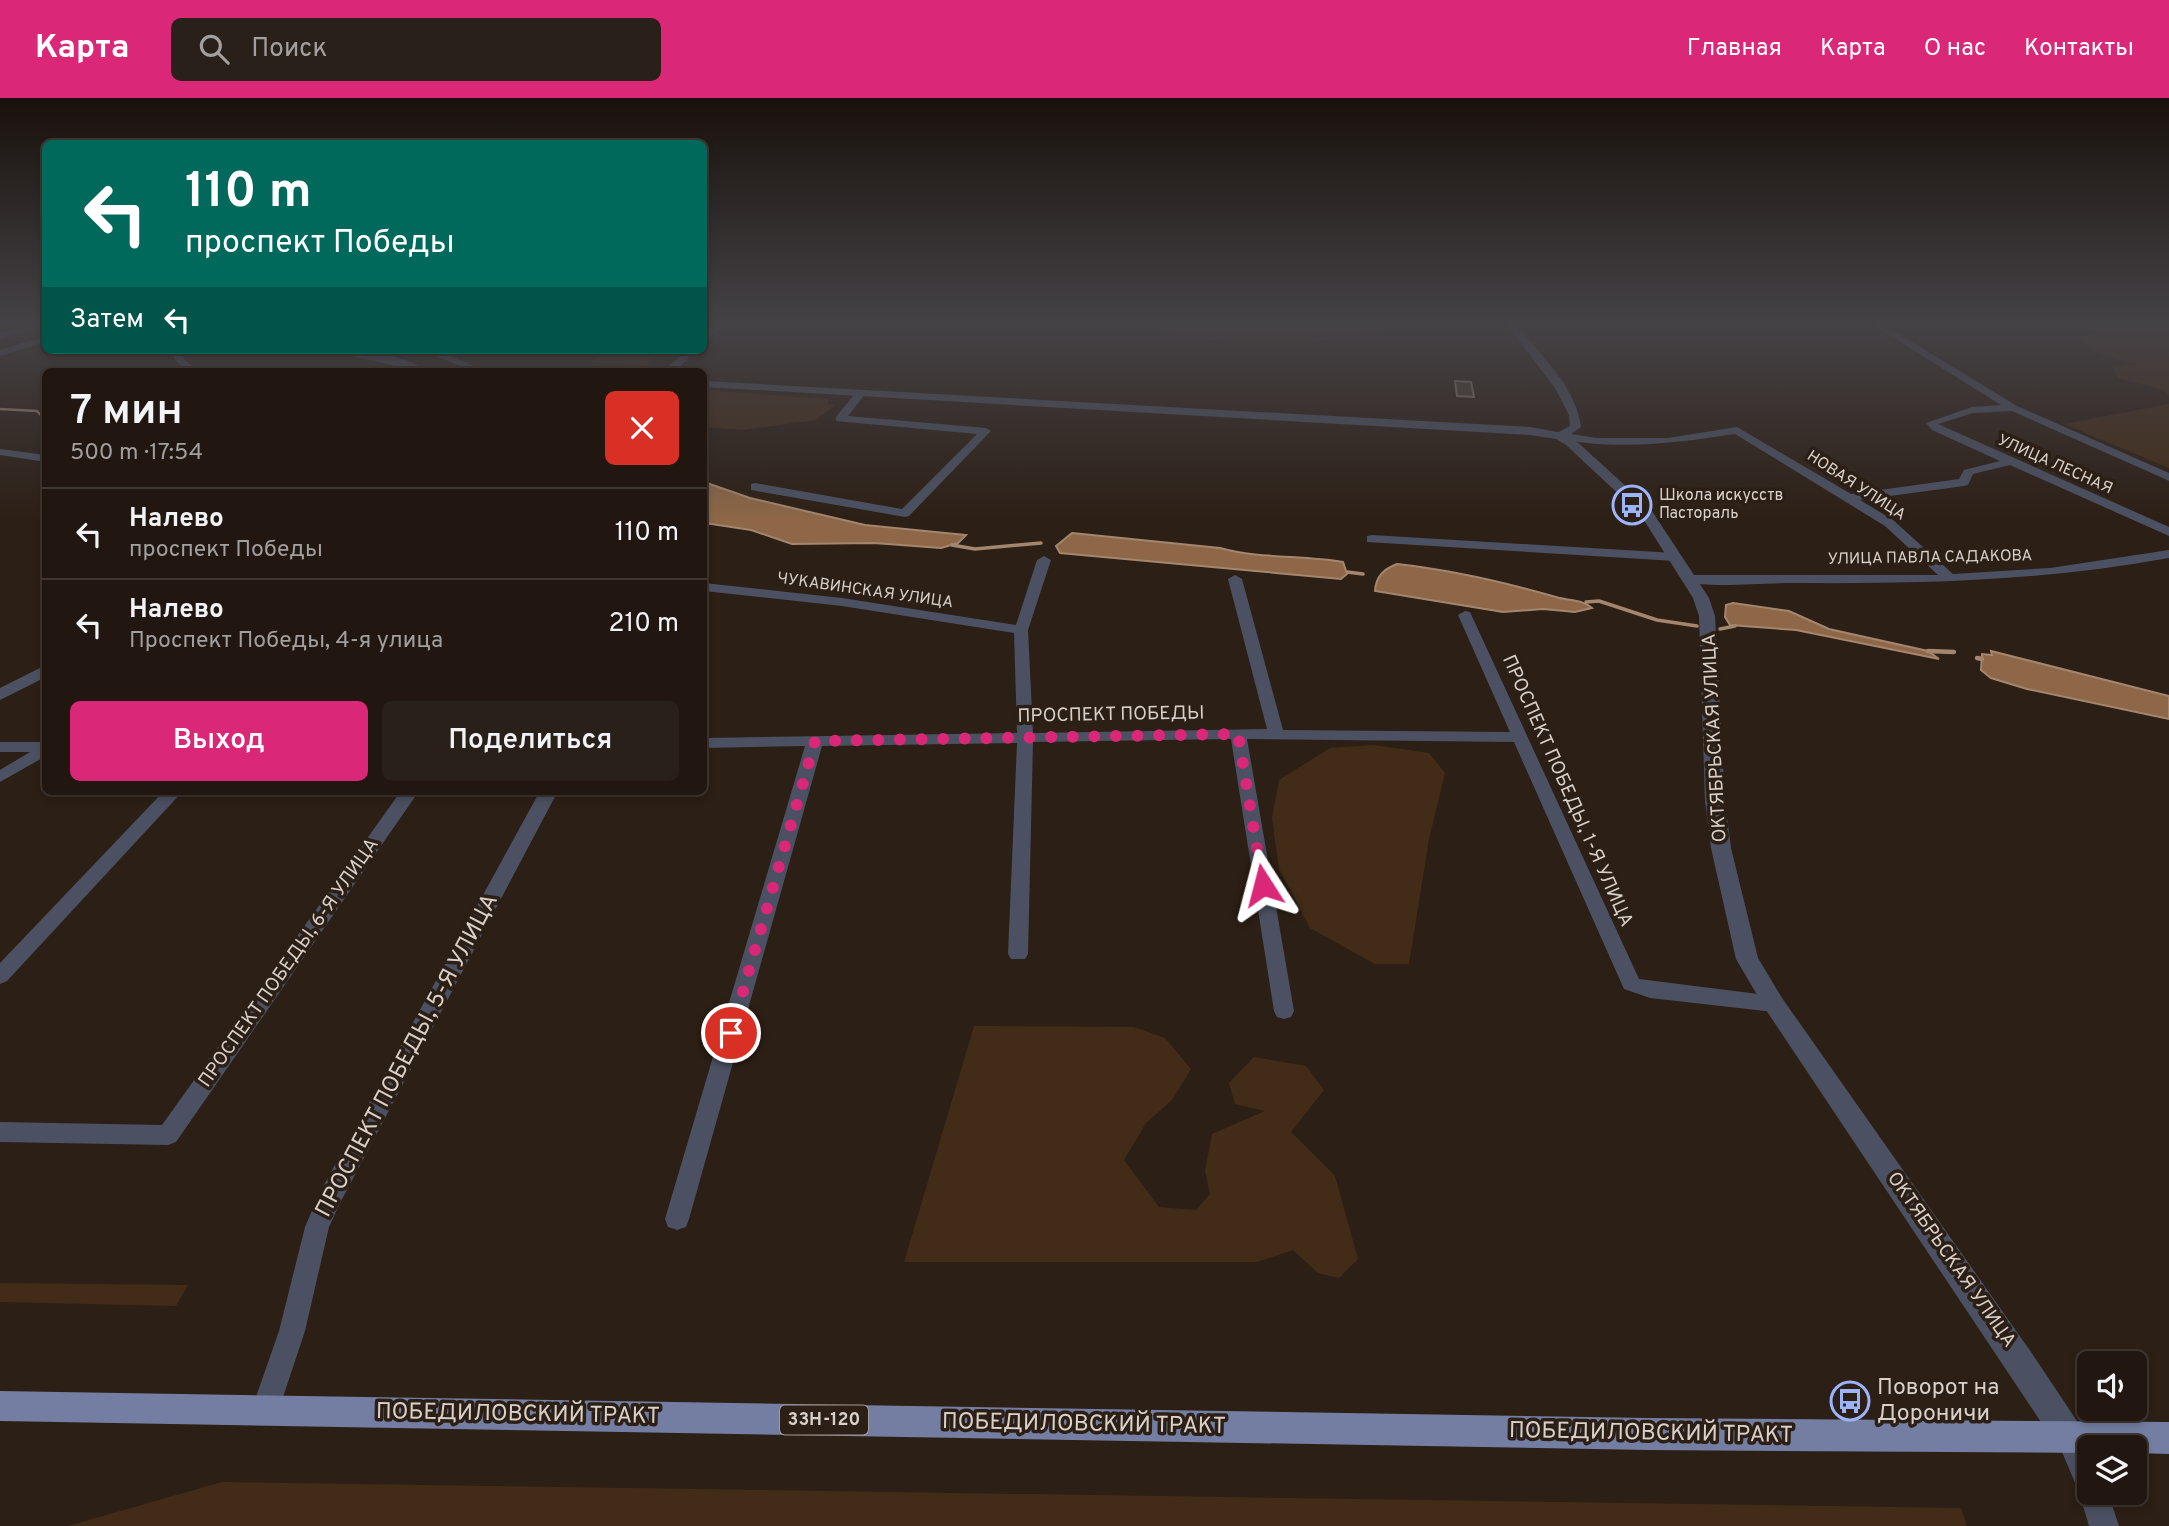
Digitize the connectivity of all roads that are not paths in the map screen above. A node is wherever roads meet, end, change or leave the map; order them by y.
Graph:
1 (767, 388) edge
2 (1558, 388) edge
3 (1981, 388) edge
4 (861, 393) junction
5 (2014, 408) junction
6 (1559, 436) junction
7 (0, 452) edge
8 (42, 458) edge
9 (2009, 462) junction
10 (2169, 477) edge
11 (755, 487) dead end
12 (1851, 499) junction
13 (2169, 532) edge
14 (1372, 539) dead end
15 (2169, 554) edge
16 (1675, 557) junction
17 (1044, 560) dead end
18 (1950, 578) junction
19 (1235, 579) dead end
20 (1689, 579) junction
21 (707, 587) edge
22 (1465, 615) dead end
23 (1021, 630) junction
24 (42, 672) edge
25 (0, 695) edge
26 (1238, 734) junction
27 (1276, 734) junction
28 (1025, 736) junction
29 (1518, 737) junction
30 (815, 741) junction
31 (707, 743) edge
32 (0, 747) edge
33 (42, 748) edge
34 (42, 751) edge
35 (0, 777) edge
36 (170, 795) edge
37 (407, 795) edge
38 (547, 795) edge
39 (1018, 954) dead end
40 (0, 976) edge
41 (1774, 1004) junction
42 (1284, 1011) dead end
43 (0, 1132) edge
44 (677, 1219) dead end
45 (0, 1406) edge
46 (265, 1411) junction
47 (2070, 1438) junction
48 (2169, 1438) edge
49 (2077, 1454) edge
50 (2097, 1505) edge
51 (2104, 1526) edge

1 - 4 street
2 - 6 street
3 - 5 street
4 - 6 street
4 - 11 street
5 - 9 street, УЛИЦА ЛЕСНАЯ
5 - 10 street
6 - 12 street, НОВАЯ УЛИЦА
6 - 16 street, ОКТЯБРЬСКАЯ УЛИЦА
7 - 8 street
9 - 12 street
9 - 13 street, УЛИЦА ЛЕСНАЯ
12 - 18 street, НОВАЯ УЛИЦА
14 - 16 street
15 - 18 street, УЛИЦА ПАВЛА САДАКОВА
16 - 20 street, ОКТЯБРЬСКАЯ УЛИЦА
17 - 23 street
18 - 20 street, УЛИЦА ПАВЛА САДАКОВА
19 - 27 street
20 - 41 street, ОКТЯБРЬСКАЯ УЛИЦА
21 - 23 street, ЧУКАВИНСКАЯ УЛИЦА
22 - 29 street, ПРОСПЕКТ ПОБЕДЫ, 1-Я УЛИЦА
23 - 28 street
24 - 25 street
26 - 27 street, ПРОСПЕКТ ПОБЕДЫ
26 - 28 street, ПРОСПЕКТ ПОБЕДЫ
26 - 42 street
27 - 29 street, ПРОСПЕКТ ПОБЕДЫ
28 - 30 street, ПРОСПЕКТ ПОБЕДЫ
28 - 39 street
29 - 41 street, ПРОСПЕКТ ПОБЕДЫ, 1-Я УЛИЦА
30 - 31 street, ПРОСПЕКТ ПОБЕДЫ
30 - 44 street
32 - 33 street
34 - 35 street
36 - 40 street
37 - 43 street, ПРОСПЕКТ ПОБЕДЫ, 6-Я УЛИЦА
38 - 46 street, ПРОСПЕКТ ПОБЕДЫ, 5-Я УЛИЦА
41 - 47 street, ОКТЯБРЬСКАЯ УЛИЦА
45 - 46 main road, ПОБЕДИЛОВСКИЙ ТРАКТ / 33Н-120
46 - 47 main road, ПОБЕДИЛОВСКИЙ ТРАКТ / 33Н-120
47 - 48 main road, ПОБЕДИЛОВСКИЙ ТРАКТ / 33Н-120
47 - 49 street
50 - 51 street

